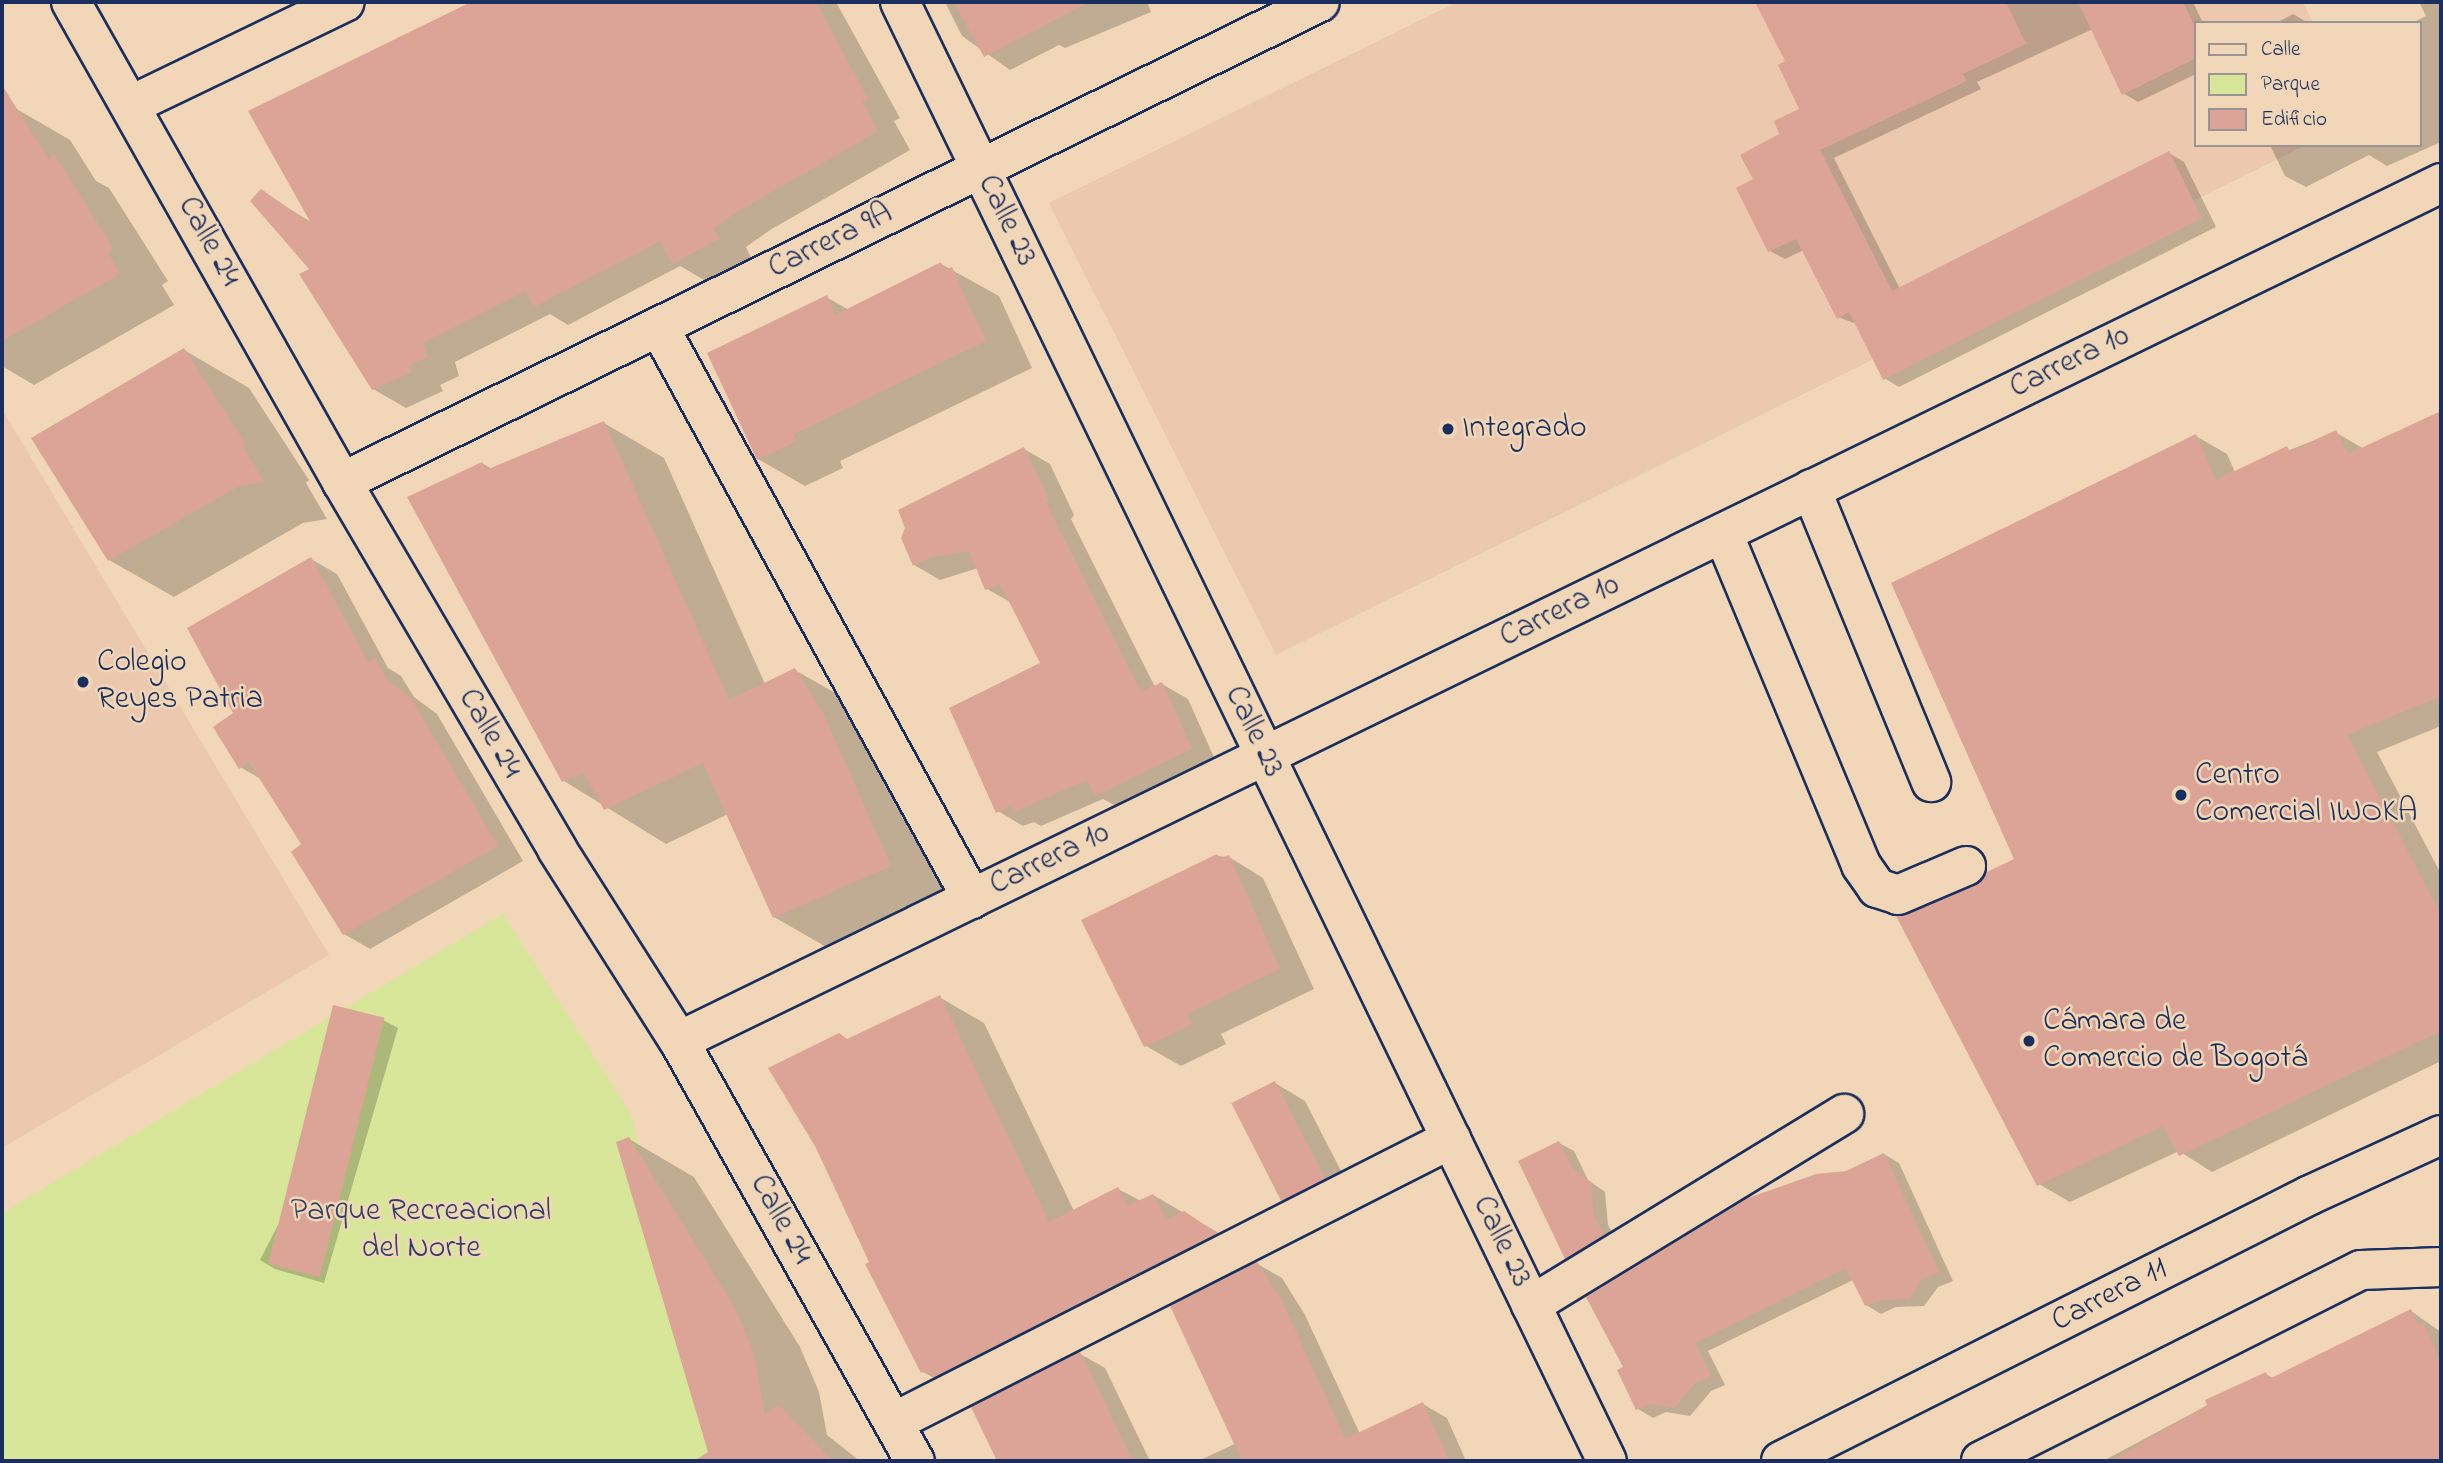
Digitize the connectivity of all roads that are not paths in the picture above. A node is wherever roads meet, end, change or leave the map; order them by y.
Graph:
1 (71, 2) edge
2 (345, 2) edge
3 (900, 2) edge
4 (1320, 2) edge
5 (131, 105) junction
6 (981, 169) junction
7 (2441, 183) edge
8 (659, 327) junction
9 (342, 482) junction
10 (1811, 489) junction
11 (1723, 533) junction
12 (1265, 756) junction
13 (1931, 782) dead end
14 (1966, 866) dead end
15 (972, 899) junction
16 (679, 1041) junction
17 (1844, 1114) dead end
18 (2441, 1135) edge
19 (1451, 1139) junction
20 (2441, 1267) edge
21 (1531, 1305) junction
22 (894, 1422) junction
23 (915, 1461) edge
24 (1607, 1461) edge
25 (1781, 1461) edge
26 (1980, 1461) edge

1 - 5 street, Calle 24
2 - 5 street
3 - 6 street, Calle 23
4 - 6 street, Carrera 9A
5 - 9 street, Calle 24
6 - 8 street, Carrera 9A
6 - 12 street, Calle 23
7 - 10 street, Carrera 10
8 - 9 street, Carrera 9A
8 - 15 street
9 - 16 street, Calle 24
10 - 11 street, Carrera 10
10 - 13 street
11 - 12 street, Carrera 10
11 - 14 street
12 - 15 street, Carrera 10
12 - 19 street, Calle 23
15 - 16 street, Carrera 10
16 - 22 street, Calle 24
17 - 21 street
18 - 25 street, Carrera 11
19 - 21 street, Calle 23
19 - 22 street
20 - 26 street
21 - 24 street, Calle 23
22 - 23 street, Calle 24

